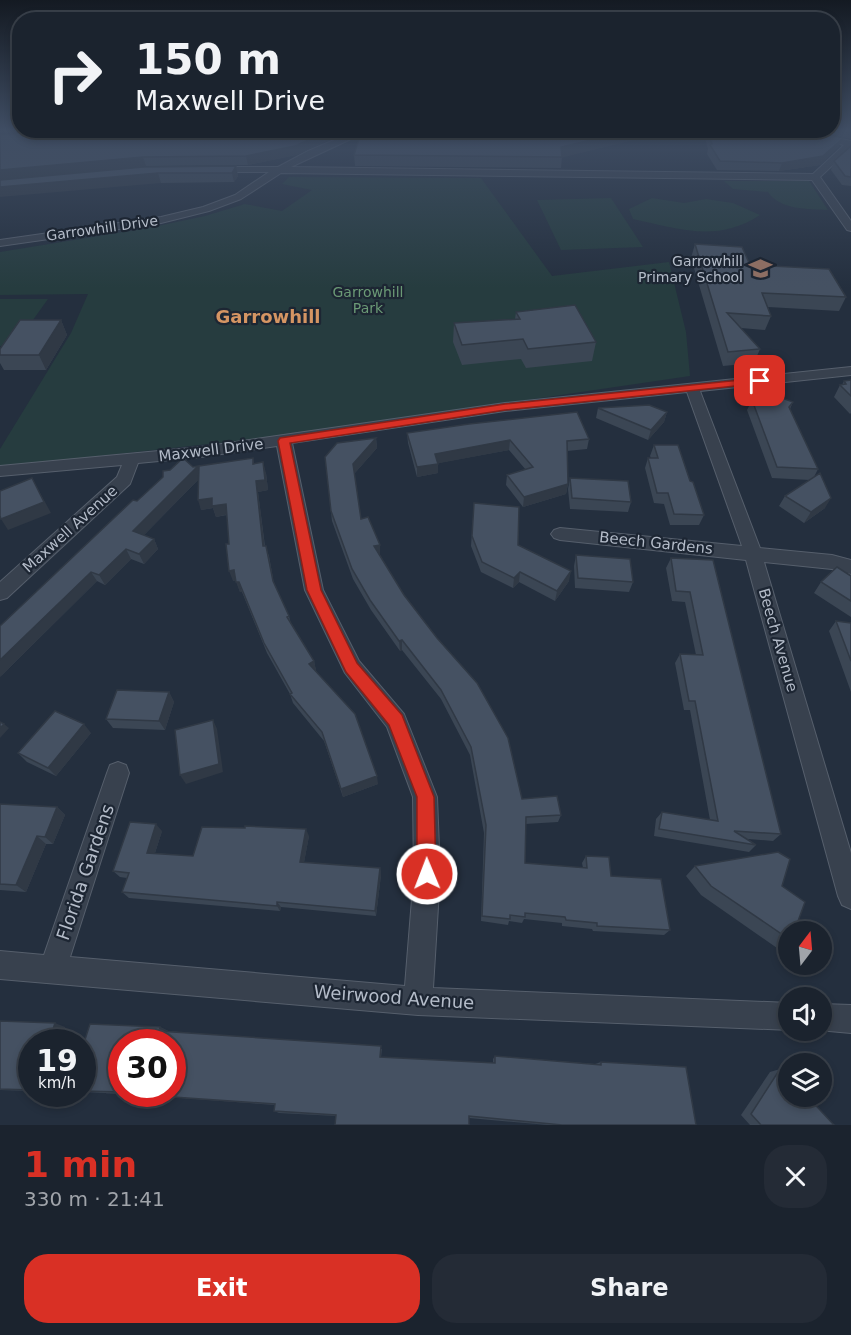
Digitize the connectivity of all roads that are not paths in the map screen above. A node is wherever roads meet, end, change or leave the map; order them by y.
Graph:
1 (260, 182) edge
2 (819, 182) edge
3 (851, 228) edge
4 (0, 243) edge
5 (851, 371) edge
6 (692, 388) junction
7 (284, 441) junction
8 (132, 459) junction
9 (0, 471) edge
10 (560, 534) dead end
11 (753, 553) junction
12 (851, 567) edge
13 (0, 593) edge
14 (118, 773) dead end
15 (851, 896) edge
16 (0, 965) edge
17 (52, 971) junction
18 (418, 1001) junction
19 (778, 1017) edge
20 (832, 1018) edge
21 (851, 1019) edge

1 - 4 street, Garrowhill Drive
2 - 3 street
5 - 6 street, Maxwell Drive
6 - 7 street, Maxwell Drive
6 - 11 street, Beech Avenue
7 - 8 street, Maxwell Drive
7 - 18 street
8 - 9 street, Maxwell Drive
8 - 13 street, Maxwell Avenue
10 - 11 street, Beech Gardens
11 - 12 street, Beech Gardens
11 - 15 street, Beech Avenue
14 - 17 street, Florida Gardens
16 - 17 street, Weirwood Avenue
17 - 18 street, Weirwood Avenue
18 - 19 street, Weirwood Avenue
20 - 21 street

